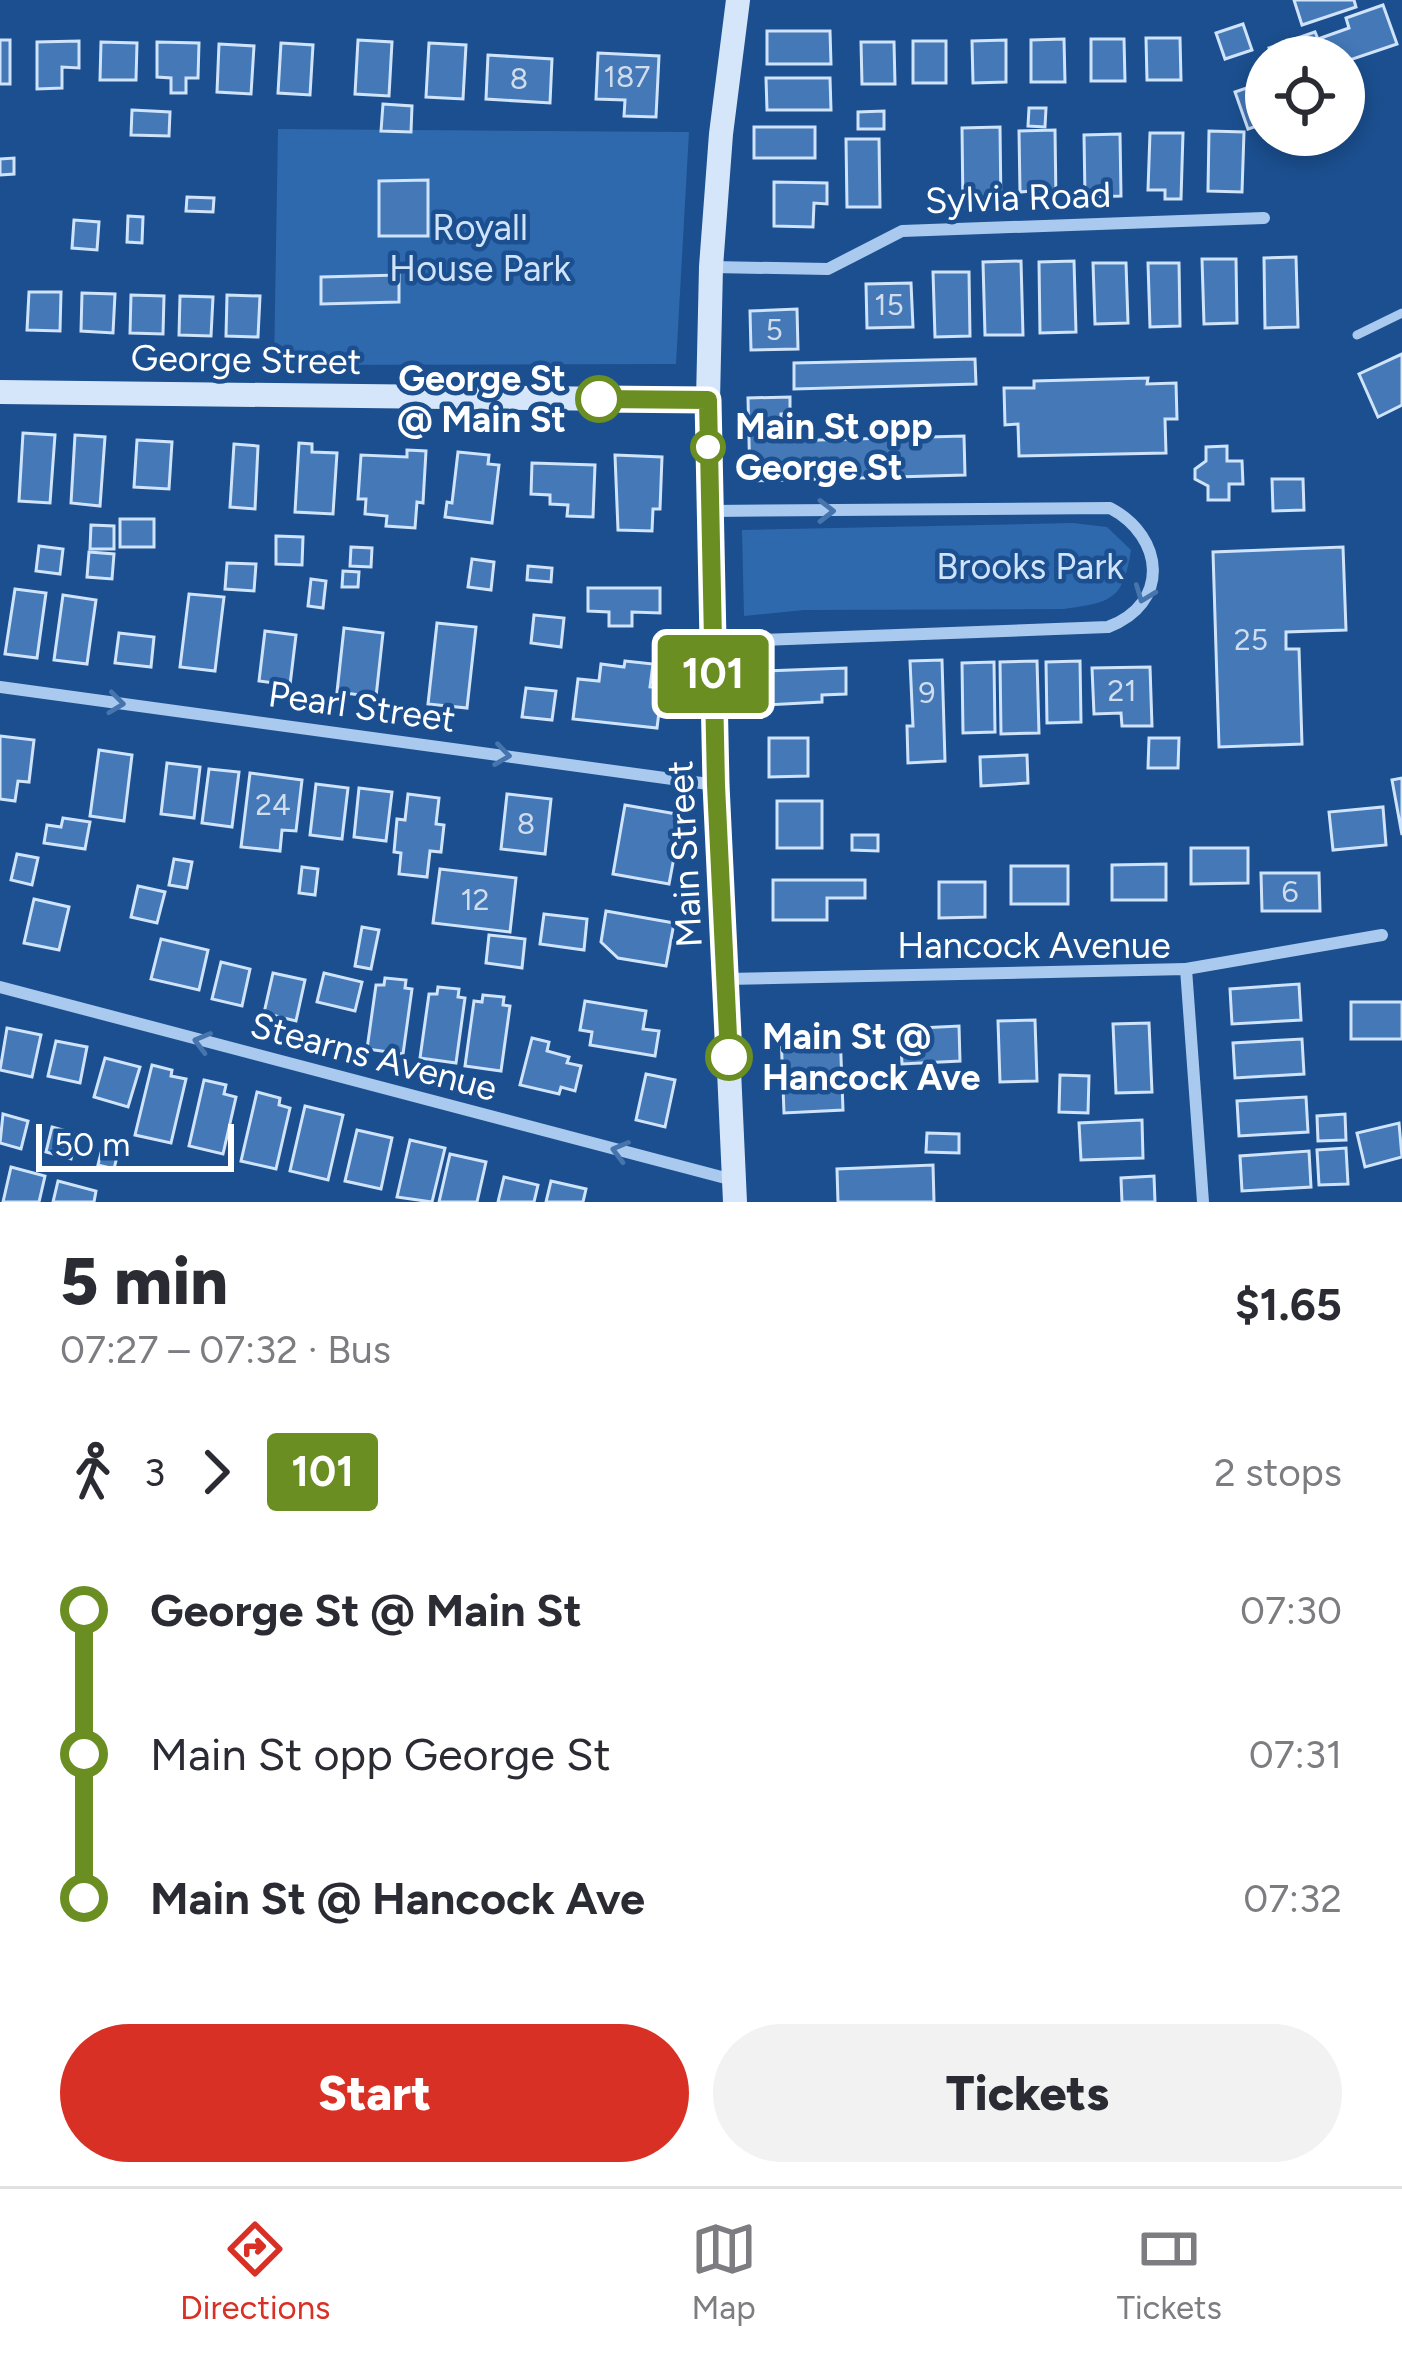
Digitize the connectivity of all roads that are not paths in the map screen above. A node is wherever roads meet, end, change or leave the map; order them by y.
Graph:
1 (738, 0) edge
2 (1264, 218) dead end
3 (711, 267) junction
4 (1402, 313) edge
5 (1357, 335) dead end
6 (0, 392) edge
7 (708, 400) junction
8 (709, 511) junction
9 (712, 642) junction
10 (0, 687) edge
11 (716, 785) junction
12 (1382, 935) dead end
13 (1186, 969) junction
14 (727, 979) junction
15 (0, 987) edge
16 (734, 1191) edge
17 (1203, 1202) edge

1 - 3 main road, Main Street
2 - 3 street, Sylvia Road
3 - 7 main road, Main Street
4 - 5 lane
6 - 7 main road, George Street
7 - 8 main road, Main Street
8 - 9 main road, Main Street
8 -> 9 street
9 - 11 main road, Main Street
10 -> 11 street, Pearl Street
11 - 14 main road, Main Street
12 - 13 street
13 - 14 street, Hancock Avenue
13 - 17 street, Hancock Avenue
14 - 16 main road, Main Street
16 -> 15 street, Stearns Avenue

